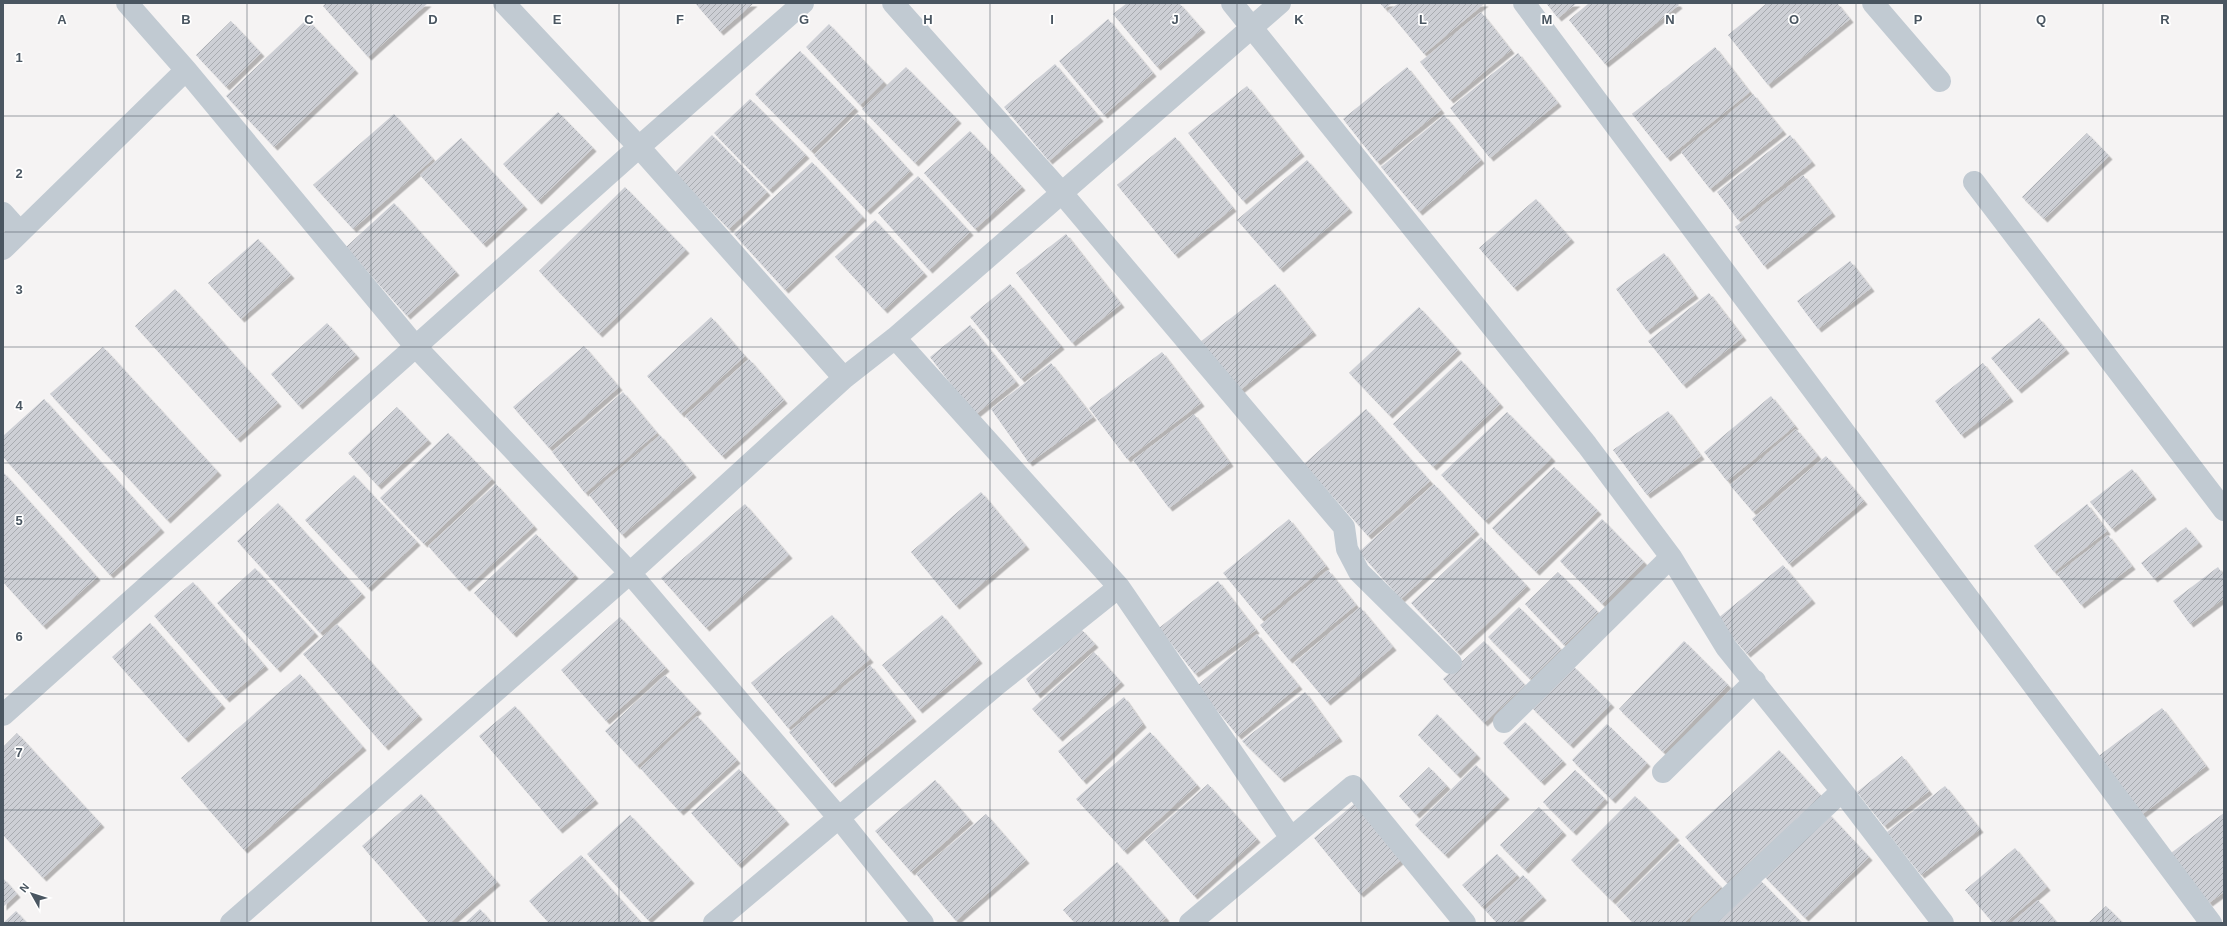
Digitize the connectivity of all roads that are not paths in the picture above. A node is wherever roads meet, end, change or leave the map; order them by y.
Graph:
1 (127, 3) edge
2 (504, 3) edge
3 (803, 3) edge
4 (894, 3) edge
5 (1232, 3) edge
6 (1280, 3) edge
7 (1524, 3) edge
8 (1873, 3) edge
9 (1252, 27) junction
10 (186, 70) junction
11 (1940, 81) dead end
12 (638, 147) junction
13 (1974, 182) dead end
14 (1061, 192) junction
15 (3, 213) edge
16 (20, 232) junction
17 (3, 249) edge
18 (895, 338) junction
19 (416, 348) junction
20 (844, 378) junction
21 (2224, 510) edge
22 (1671, 557) junction
23 (630, 573) junction
24 (1119, 586) junction
25 (1451, 663) dead end
26 (1754, 681) junction
27 (3, 715) edge
28 (1504, 722) dead end
29 (1663, 772) dead end
30 (1842, 791) junction
31 (839, 818) junction
32 (1291, 838) junction
33 (1197, 921) edge
34 (231, 923) edge
35 (714, 923) edge
36 (924, 923) edge
37 (1465, 923) edge
38 (1701, 923) edge
39 (1943, 923) edge
40 (2211, 923) edge

1 - 10 street
2 - 12 street
3 - 12 street
4 - 14 street
5 - 9 street
6 - 9 street
7 - 40 street
8 - 11 street
9 - 14 street
9 - 22 street
10 - 16 street
10 - 19 street
12 - 19 street
12 - 20 street
13 - 21 street
14 - 18 street
14 - 25 street
15 - 16 street
16 - 17 street
18 - 20 street
18 - 24 street
19 - 23 street
19 - 27 street
20 - 23 street
22 - 26 street
22 - 28 street
23 - 31 street
23 - 34 street
24 - 31 street
24 - 32 street
26 - 29 street
26 - 30 street
30 - 38 street
30 - 39 street
31 - 35 street
31 - 36 street
32 - 33 street
32 - 37 street

